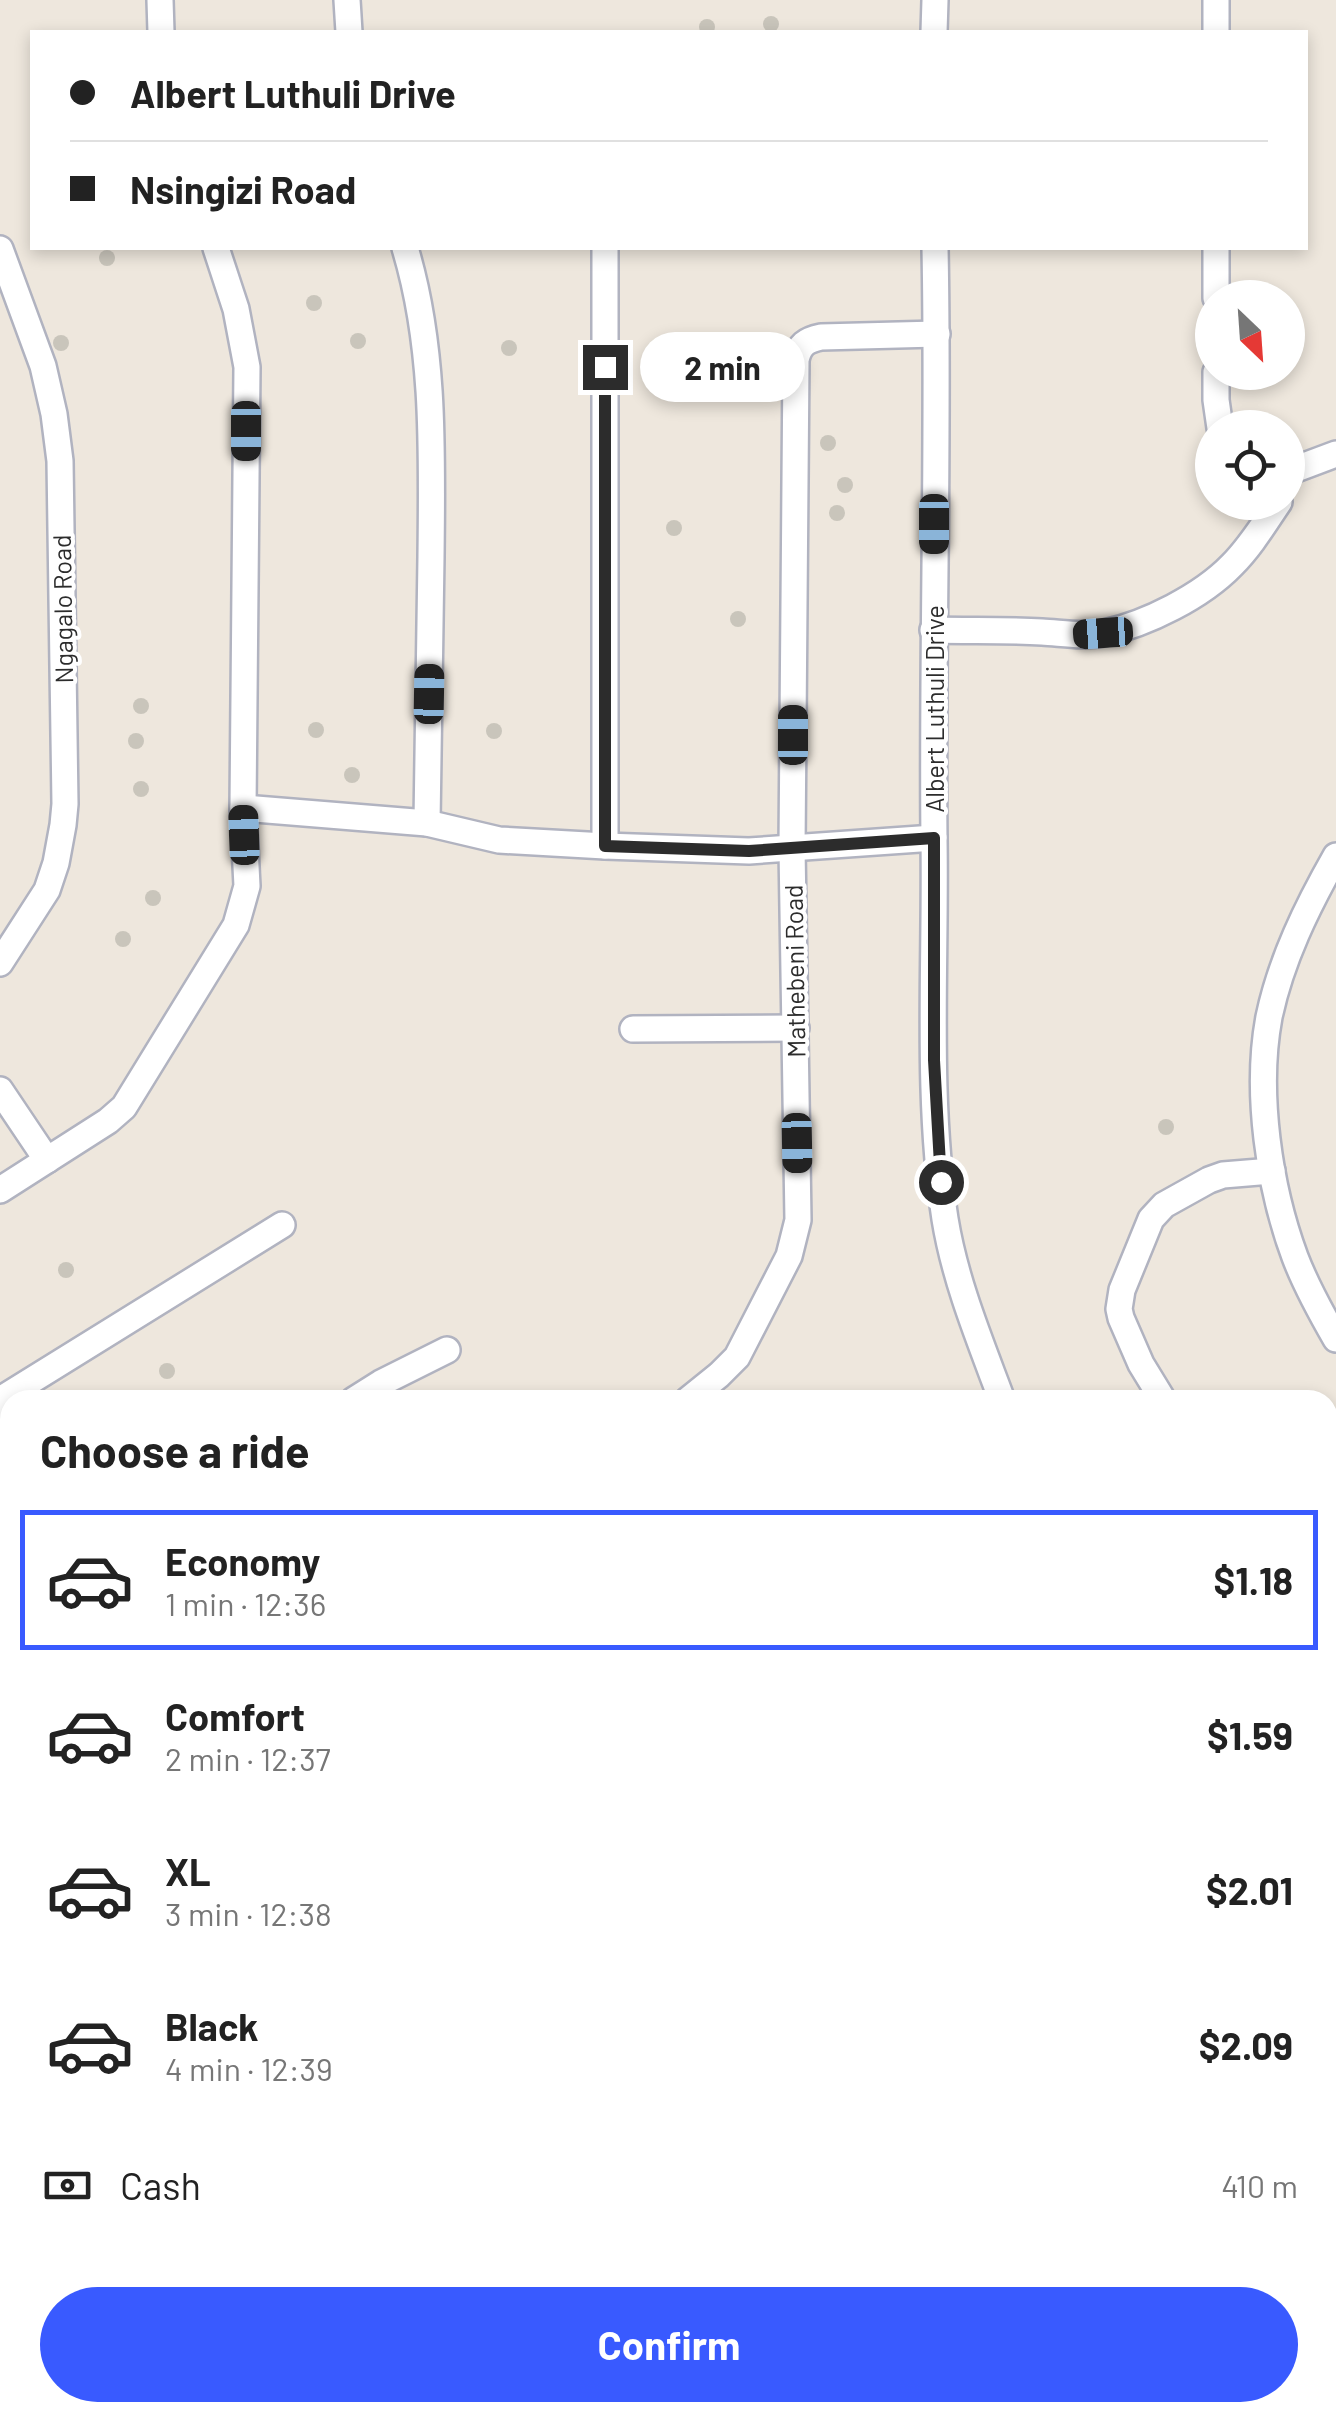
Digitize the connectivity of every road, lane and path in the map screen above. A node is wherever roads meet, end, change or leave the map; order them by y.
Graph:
1 (160, 0) edge
2 (347, 0) edge
3 (935, 0) edge
4 (1216, 0) edge
5 (161, 30) edge
6 (349, 30) edge
7 (934, 30) edge
8 (1216, 30) edge
9 (0, 249) edge
10 (217, 250) edge
11 (406, 250) edge
12 (605, 250) edge
13 (935, 250) edge
14 (1216, 250) edge
15 (1216, 280) edge
16 (936, 334) junction
17 (1336, 454) edge
18 (1305, 470) edge
19 (1266, 520) edge
20 (934, 630) junction
21 (242, 808) junction
22 (427, 823) junction
23 (934, 838) junction
24 (605, 846) junction
25 (792, 848) junction
26 (1336, 856) edge
27 (0, 963) edge
28 (796, 1028) junction
29 (633, 1029) dead end
30 (0, 1090) edge
31 (46, 1160) junction
32 (1272, 1170) junction
33 (0, 1190) edge
34 (282, 1225) dead end
35 (1336, 1339) edge
36 (448, 1350) dead end
37 (16, 1390) edge
38 (369, 1390) edge
39 (700, 1390) edge
40 (998, 1390) edge
41 (1157, 1390) edge

1 - 5 street
2 - 6 street
3 - 7 street
4 - 8 street
9 - 27 street, Ngagalo Road
10 - 21 street
11 - 22 street
12 - 24 street
13 - 16 street, Albert Luthuli Drive
14 - 15 street
16 - 20 street, Albert Luthuli Drive
16 - 25 street, Mathebeni Road
17 - 18 street
19 - 20 street
20 - 23 street, Albert Luthuli Drive
21 - 22 street
21 - 31 street
22 - 24 street
23 - 25 street
23 - 40 street, Albert Luthuli Drive
24 - 25 street
25 - 28 street, Mathebeni Road
26 - 32 street
28 - 29 street
28 - 39 street, Mathebeni Road
30 - 31 street
31 - 33 street
32 - 35 street
32 - 41 street
34 - 37 street
36 - 38 street

